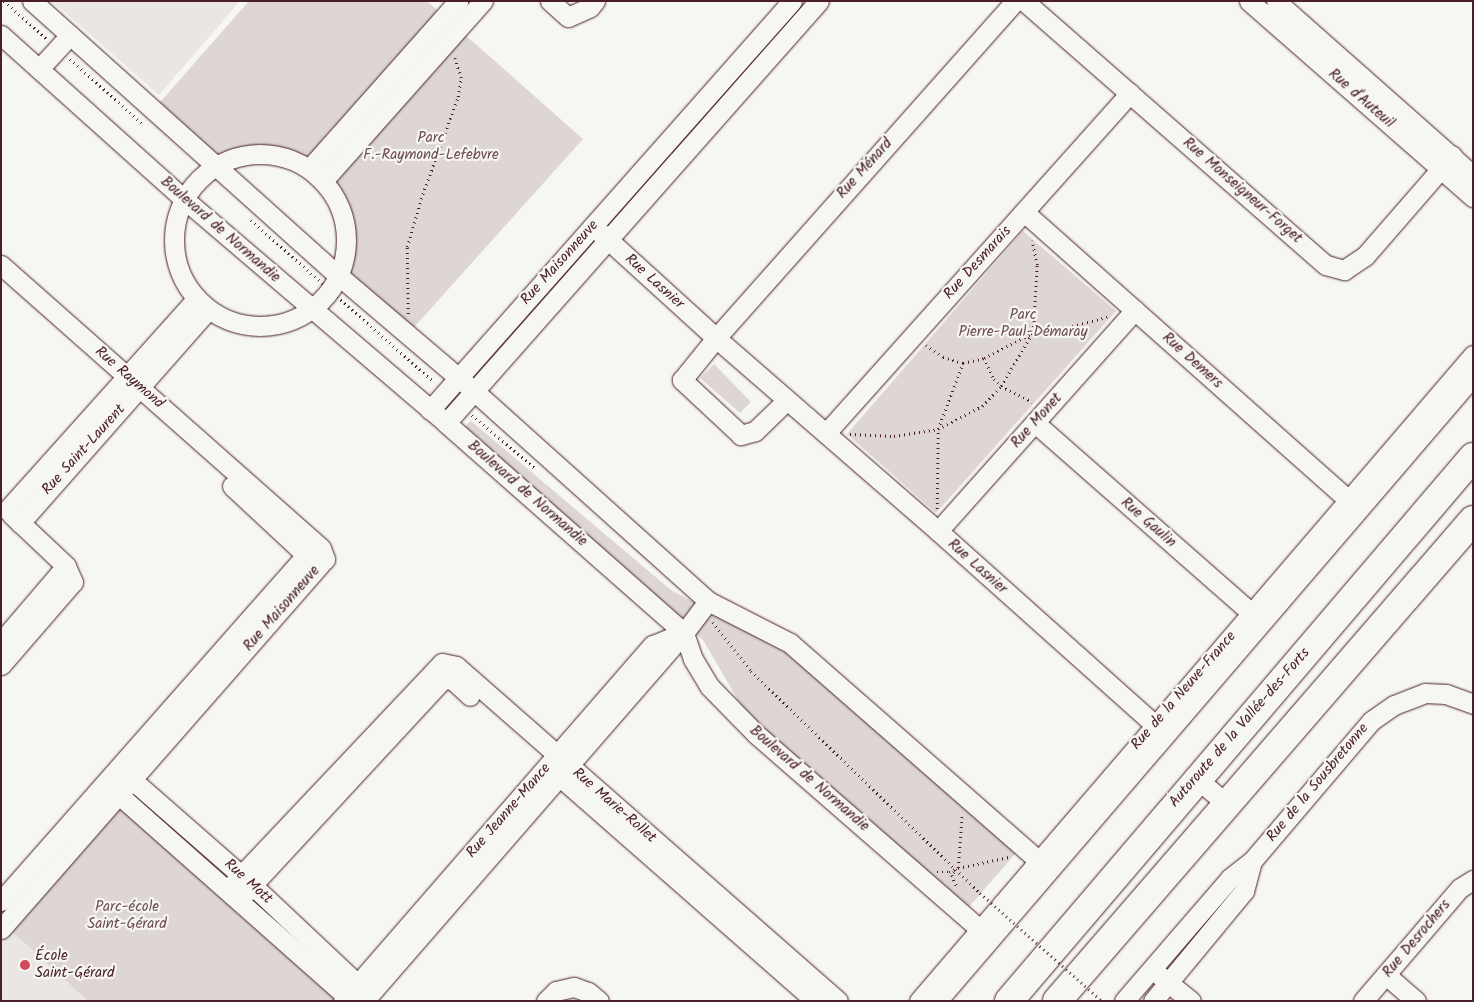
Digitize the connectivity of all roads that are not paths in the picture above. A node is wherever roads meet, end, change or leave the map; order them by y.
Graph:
1 (32, 1) edge
2 (458, 1) edge
3 (483, 1) edge
4 (550, 1) edge
5 (595, 1) edge
6 (792, 1) edge
7 (1015, 1) edge
8 (1024, 1) edge
9 (1249, 1) edge
10 (1276, 1) edge
11 (810, 4) edge
12 (572, 9) edge
13 (1, 35) edge
14 (64, 42) junction
15 (40, 69) junction
16 (1130, 93) junction
17 (373, 111) junction
18 (689, 117) junction
19 (705, 130) junction
20 (1446, 162) junction
21 (216, 165) junction
22 (316, 175) junction
23 (1473, 175) edge
24 (1473, 197) edge
25 (184, 198) junction
26 (1025, 214) junction
27 (593, 226) junction
28 (608, 240) junction
29 (1, 265) edge
30 (339, 276) junction
31 (1, 282) edge
32 (202, 304) junction
33 (311, 310) junction
34 (1136, 310) junction
35 (716, 338) junction
36 (1473, 355) edge
37 (1473, 376) edge
38 (459, 377) junction
39 (129, 386) junction
40 (1455, 386) junction
41 (474, 391) junction
42 (787, 400) junction
43 (430, 410) junction
44 (1041, 416) junction
45 (446, 423) junction
46 (826, 433) junction
47 (1473, 457) edge
48 (253, 496) junction
49 (1353, 505) junction
50 (9, 512) edge
51 (1473, 520) edge
52 (938, 531) junction
53 (306, 555) junction
54 (325, 559) junction
55 (69, 574) junction
56 (704, 605) junction
57 (1257, 618) junction
58 (684, 633) junction
59 (1, 642) edge
60 (1, 665) edge
61 (1473, 704) edge
62 (1160, 730) junction
63 (558, 766) junction
64 (125, 774) junction
65 (1197, 778) junction
66 (112, 789) junction
67 (1228, 804) junction
68 (1252, 861) junction
69 (1044, 866) junction
70 (246, 880) junction
71 (1473, 880) edge
72 (233, 896) junction
73 (1, 901) edge
74 (734, 920) junction
75 (1, 929) edge
76 (985, 934) junction
77 (1152, 969) junction
78 (1386, 975) junction
79 (1168, 982) junction
80 (358, 997) edge
81 (546, 1001) edge
82 (599, 1001) edge
83 (815, 1001) edge
84 (838, 1001) edge
85 (919, 1001) edge
86 (937, 1001) edge
87 (1009, 1001) edge
88 (1057, 1001) edge
89 (1124, 1001) edge
90 (1152, 1001) edge
91 (1191, 1001) edge
92 (1364, 1001) edge
93 (1416, 1001) edge

1 - 14 street
2 - 17 street
3 - 17 street
4 - 12 street
5 - 12 street
6 - 18 street, Rue Maisonneuve
7 - 35 street, Rue Ménard
8 - 16 street, Rue Monseigneur-Forget
9 - 20 street, Rue d'Auteuil
10 - 20 street, Rue d'Auteuil
11 - 19 street, Rue Maisonneuve
13 - 15 street, Boulevard de Normandie
14 - 15 street
14 - 21 street
15 - 25 street, Boulevard de Normandie
16 - 20 street, Rue Monseigneur-Forget
16 - 26 street, Rue Desmarais
17 - 22 street
18 - 19 street
18 - 27 street, Rue Maisonneuve
19 - 28 street, Rue Maisonneuve
20 - 23 street, Rue d'Auteuil
20 - 24 street, Rue d'Auteuil
21 - 22 street
21 - 25 street
21 - 30 street
22 - 30 street
25 - 32 street
25 - 33 street, Boulevard de Normandie
26 - 34 street, Rue Demers
26 - 46 street, Rue Desmarais
27 - 28 street, Rue Lasnier
27 - 38 street, Rue Maisonneuve
28 - 35 street, Rue Lasnier
28 - 41 street, Rue Maisonneuve
29 - 39 street, Rue Raymond
30 - 33 street
30 - 38 street
31 - 39 street, Rue Raymond
32 - 33 street
32 - 39 street, Rue Saint-Laurent
33 - 43 street, Boulevard de Normandie
34 - 44 street, Rue Monet
34 - 49 street, Rue Demers
35 - 42 street, Rue Lasnier
35 - 42 street
36 - 40 street, Rue de la Neuve-France
37 - 40 street, Rue de la Neuve-France
38 - 41 street
38 - 43 street, Rue Maisonneuve
39 - 48 street, Rue Raymond
39 - 50 street, Rue Saint-Laurent
40 - 49 street, Rue de la Neuve-France
41 - 45 street, Rue Maisonneuve
41 - 56 street
42 - 46 street, Rue Lasnier
43 - 45 street, Boulevard de Normandie
44 - 52 street, Rue Monet
44 - 57 street, Rue Gaulin
45 - 58 street, Boulevard de Normandie
46 - 52 street, Rue Lasnier
47 - 65 highway, Autoroute de la Vallée-des-Forts
48 - 53 street, Rue Raymond
48 - 54 street, Rue Raymond
49 - 57 street, Rue de la Neuve-France
50 - 55 street, Rue Saint-Laurent
51 - 67 highway
52 - 62 street, Rue Lasnier
53 - 54 street, Rue Maisonneuve
53 - 64 street, Rue Maisonneuve
54 - 64 street, Rue Maisonneuve
55 - 59 street
55 - 60 street
56 - 58 street, Rue Jeanne-Mance
56 - 69 street
57 - 62 street, Rue de la Neuve-France
58 - 63 street, Rue Jeanne-Mance
58 - 76 street, Boulevard de Normandie
61 - 68 street, Rue de la Sousbretonne
62 - 69 street, Rue de la Neuve-France
63 - 70 street, Rue Marie-Rollet
63 - 74 street, Rue Marie-Rollet
63 - 80 street, Rue Jeanne-Mance
64 - 66 street, Rue Maisonneuve
64 - 70 street, Rue Mott
65 - 67 street
65 - 87 highway, Autoroute de la Vallée-des-Forts
66 - 72 street, Rue Mott
66 - 73 street, Rue Maisonneuve
66 - 75 street, Rue Maisonneuve
67 - 88 highway
68 - 77 street, Rue de la Sousbretonne
68 - 79 street, Rue de la Sousbretonne
69 - 76 street, Rue de la Neuve-France
70 - 72 street, Rue Marie-Rollet
70 - 80 street, Rue Mott
71 - 78 street, Rue Desrochers
72 - 80 street, Rue Mott
74 - 83 street, Rue Marie-Rollet
74 - 84 street, Rue Marie-Rollet
76 - 85 street, Rue de la Neuve-France
76 - 86 street, Rue de la Neuve-France
77 - 79 street
77 - 89 street, Rue de la Sousbretonne
78 - 92 street, Rue Desrochers
78 - 93 street
79 - 90 street, Rue de la Sousbretonne
79 - 91 street
81 - 82 street

